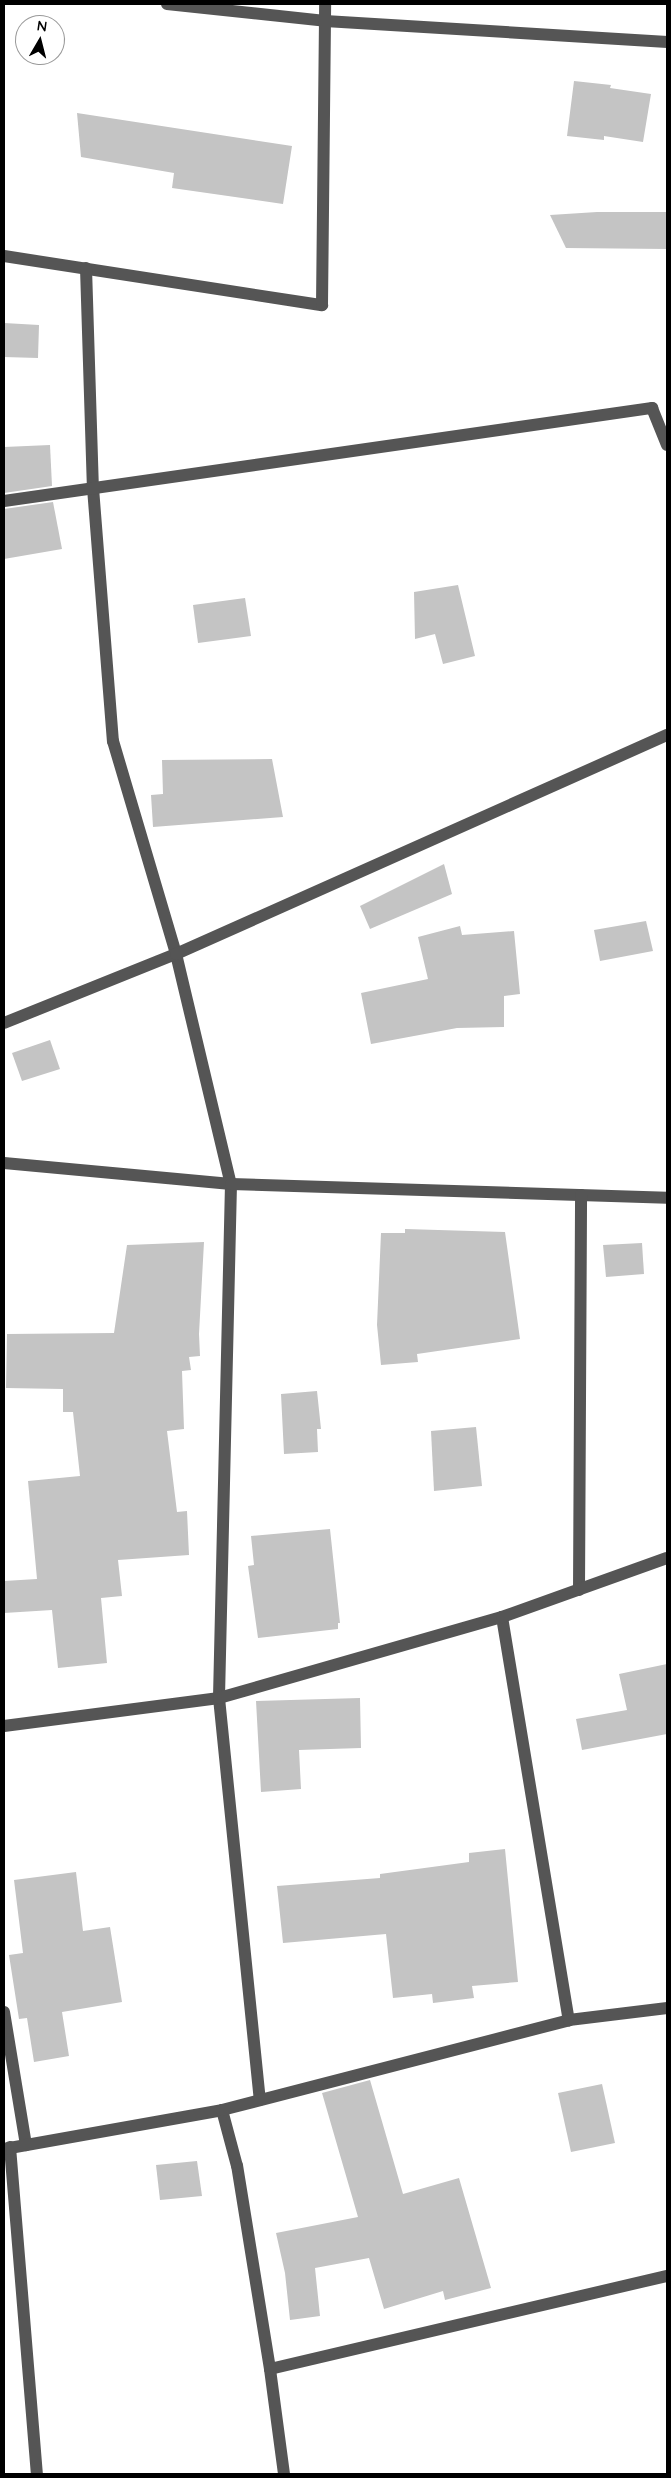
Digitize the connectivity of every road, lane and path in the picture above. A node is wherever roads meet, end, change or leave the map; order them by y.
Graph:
1 (167, 4) edge
2 (325, 4) edge
3 (325, 21) junction
4 (667, 42) edge
5 (4, 256) edge
6 (86, 268) junction
7 (667, 445) edge
8 (93, 488) junction
9 (4, 501) edge
10 (667, 735) edge
11 (176, 954) junction
12 (4, 1023) edge
13 (4, 1163) edge
14 (231, 1184) junction
15 (581, 1195) junction
16 (667, 1198) edge
17 (667, 1558) edge
18 (579, 1590) junction
19 (502, 1617) junction
20 (219, 1698) junction
21 (4, 1726) edge
22 (667, 2008) edge
23 (4, 2012) edge
24 (569, 2020) junction
25 (260, 2100) junction
26 (222, 2110) junction
27 (26, 2144) junction
28 (7, 2148) edge
29 (667, 2276) edge
30 (270, 2369) junction
31 (37, 2474) edge
32 (284, 2474) edge

1 - 3 street
2 - 3 street
3 - 4 street
3 - 6 street
5 - 6 street
6 - 8 street
7 - 8 street
8 - 9 street
8 - 11 street
10 - 11 street
11 - 12 street
11 - 14 street
13 - 14 street
14 - 15 street
14 - 20 street
15 - 16 street
15 - 18 street
17 - 18 street
18 - 19 street
19 - 20 street
19 - 24 street
20 - 21 street
20 - 25 street
22 - 24 street
23 - 27 street
24 - 25 street
25 - 26 street
26 - 27 street
26 - 30 street
27 - 28 street
28 - 31 street
29 - 30 street
30 - 32 street

